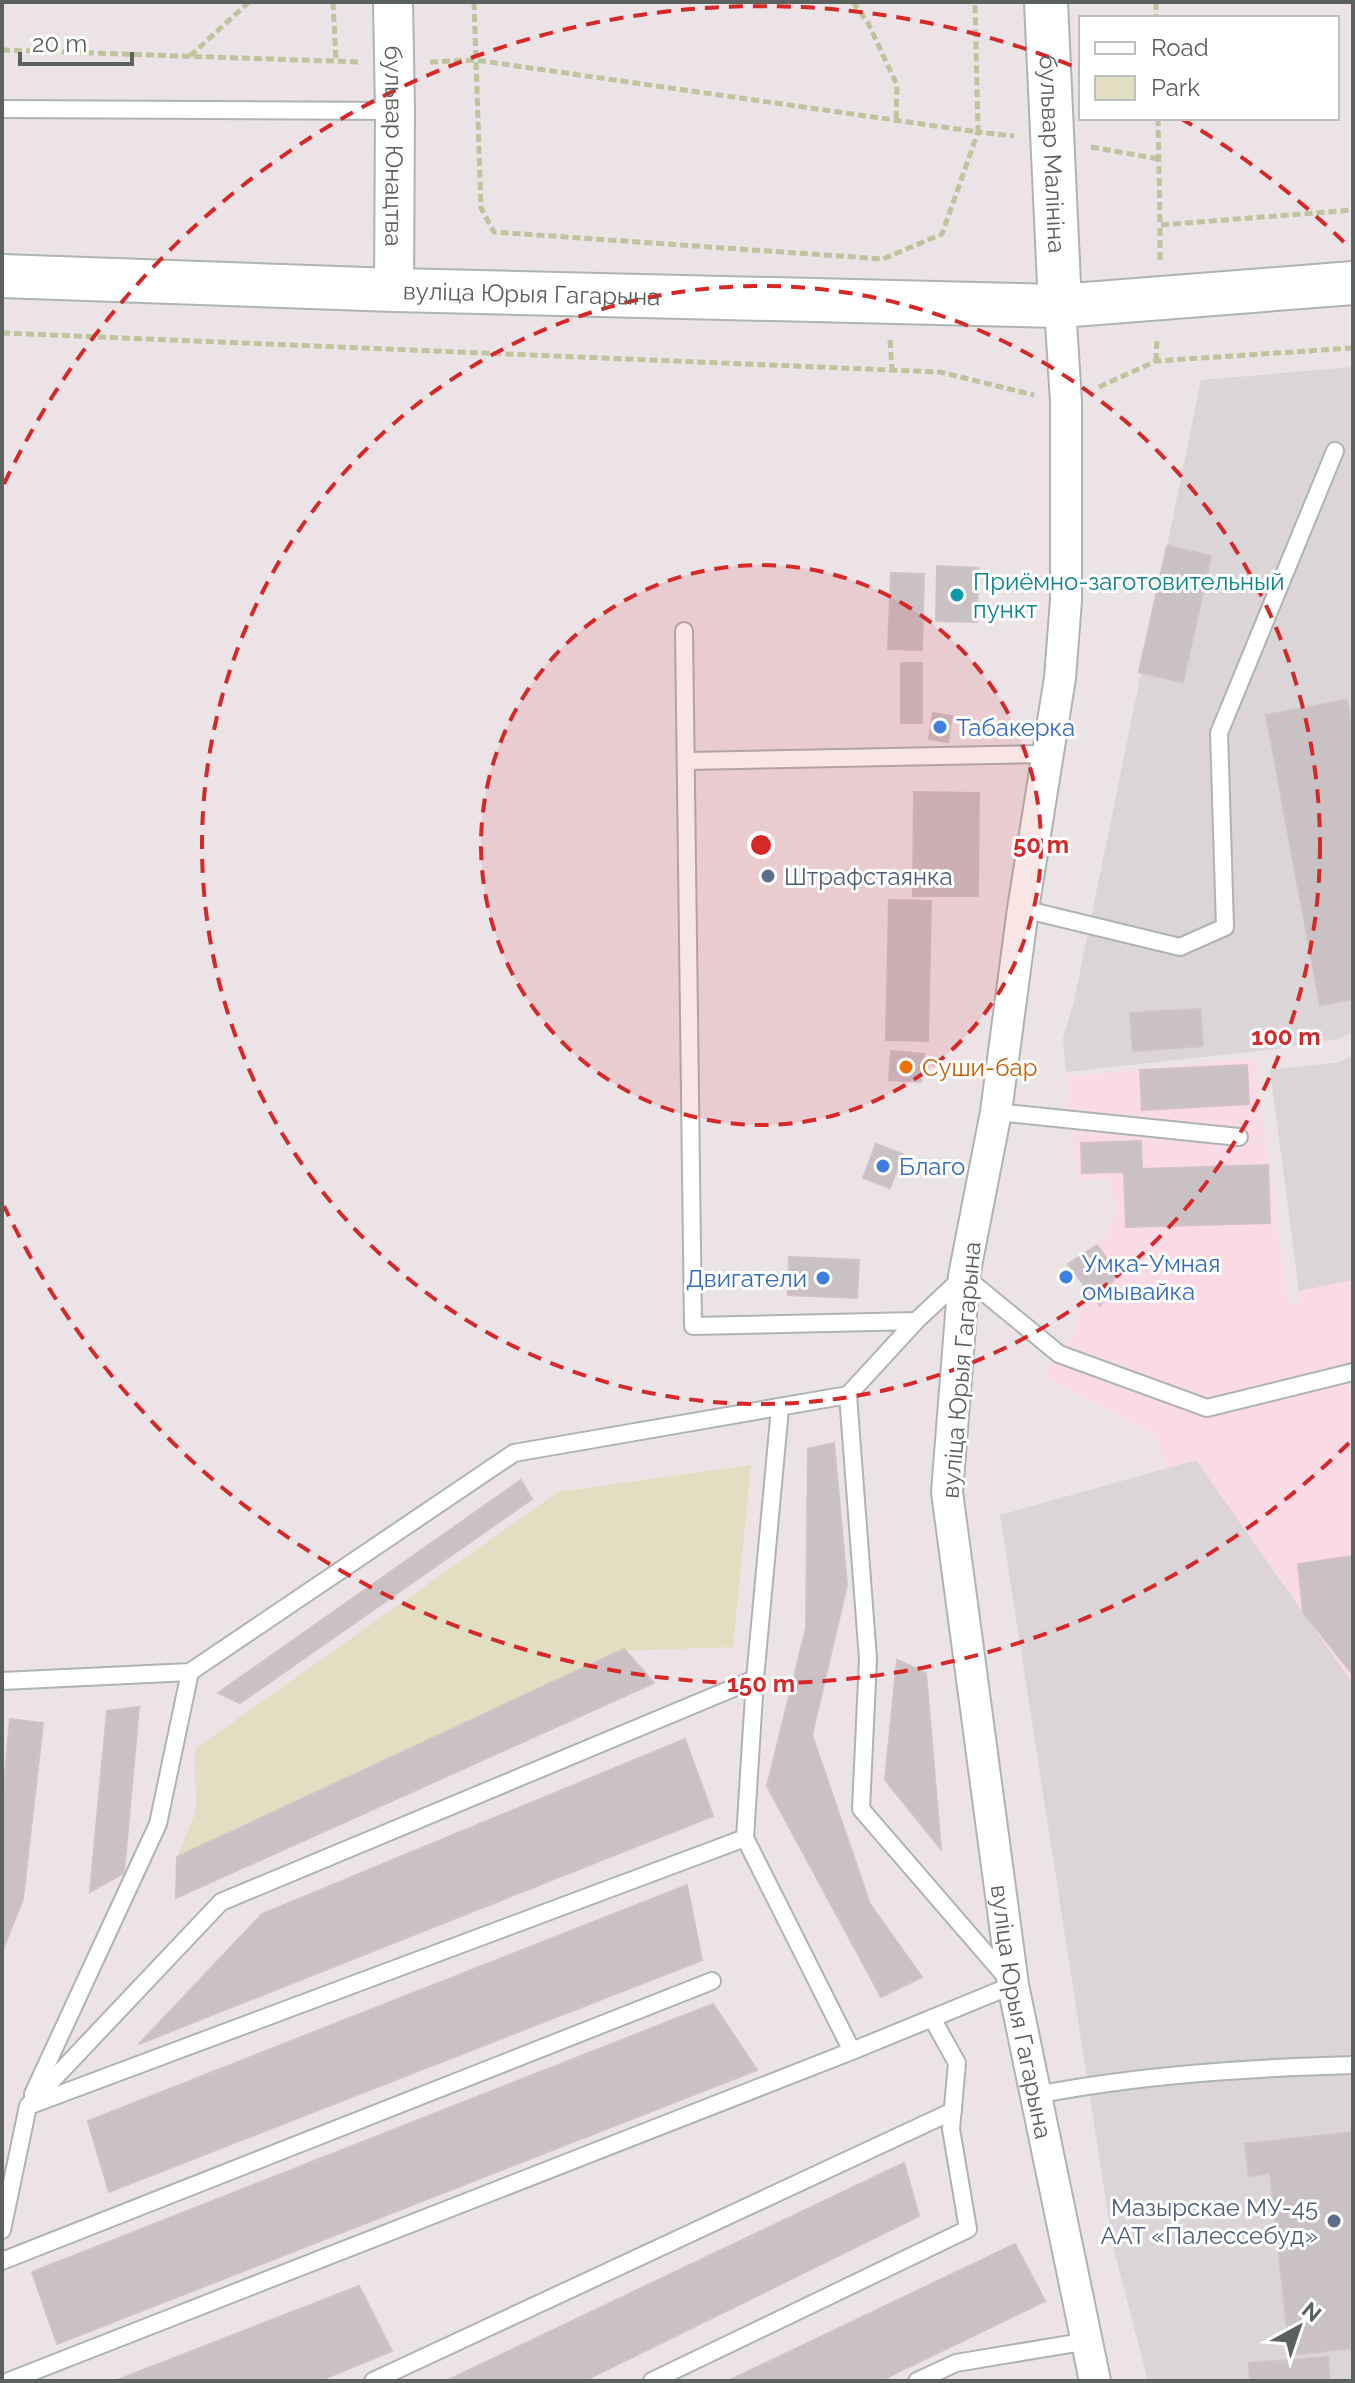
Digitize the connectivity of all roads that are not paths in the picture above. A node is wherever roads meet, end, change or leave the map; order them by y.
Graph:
1 (393, 2) edge
2 (1046, 2) edge
3 (2, 109) edge
4 (395, 111) junction
5 (2, 276) edge
6 (1353, 283) edge
7 (394, 290) junction
8 (1060, 306) junction
9 (1335, 451) dead end
10 (684, 631) dead end
11 (1046, 754) junction
12 (686, 761) junction
13 (1023, 909) junction
14 (996, 1112) junction
15 (1239, 1137) dead end
16 (964, 1276) junction
17 (916, 1321) junction
18 (1353, 1372) edge
19 (848, 1395) junction
20 (780, 1408) junction
21 (190, 1672) junction
22 (755, 1679) junction
23 (2, 1681) edge
24 (745, 1838) junction
25 (712, 1981) dead end
26 (1013, 1985) junction
27 (932, 2018) junction
28 (852, 2051) junction
29 (1353, 2065) edge
30 (1036, 2095) junction
31 (28, 2106) junction
32 (953, 2111) junction
33 (2, 2230) edge
34 (2, 2261) edge
35 (1088, 2341) junction
36 (956, 2363) junction
37 (9, 2381) edge
38 (373, 2381) edge
39 (652, 2381) edge
40 (917, 2381) edge
41 (938, 2381) edge
42 (1095, 2381) edge

1 - 4 street, бульвар Юнацтва
2 - 8 main road, бульвар Малініна
3 - 4 lane
4 - 7 street, бульвар Юнацтва
5 - 7 main road, вуліца Юрыя Гагарына
6 - 8 main road, вуліца Юрыя Гагарына
7 - 8 main road, вуліца Юрыя Гагарына
8 - 11 street, вуліца Юрыя Гагарына
9 - 13 lane
10 - 12 lane
11 - 12 lane
11 - 13 street, вуліца Юрыя Гагарына
12 - 17 lane
13 - 14 street, вуліца Юрыя Гагарына
14 - 15 lane
14 - 16 street, вуліца Юрыя Гагарына
16 - 17 lane
16 - 18 lane
16 - 26 street, вуліца Юрыя Гагарына
17 - 19 lane
19 - 20 lane
19 - 26 lane
20 - 21 lane
20 - 22 lane
21 - 23 lane
21 - 31 lane
22 - 24 lane
22 - 31 lane
24 - 28 lane
24 - 31 lane
25 - 34 lane
26 - 27 lane
26 - 30 street, вуліца Юрыя Гагарына
27 - 28 lane
27 - 32 lane
28 - 37 lane
29 - 30 lane
30 - 35 street, вуліца Юрыя Гагарына
31 - 33 lane
32 - 38 lane
32 - 39 lane
35 - 36 lane
35 - 42 street, вуліца Юрыя Гагарына
36 - 40 lane
36 - 41 lane

